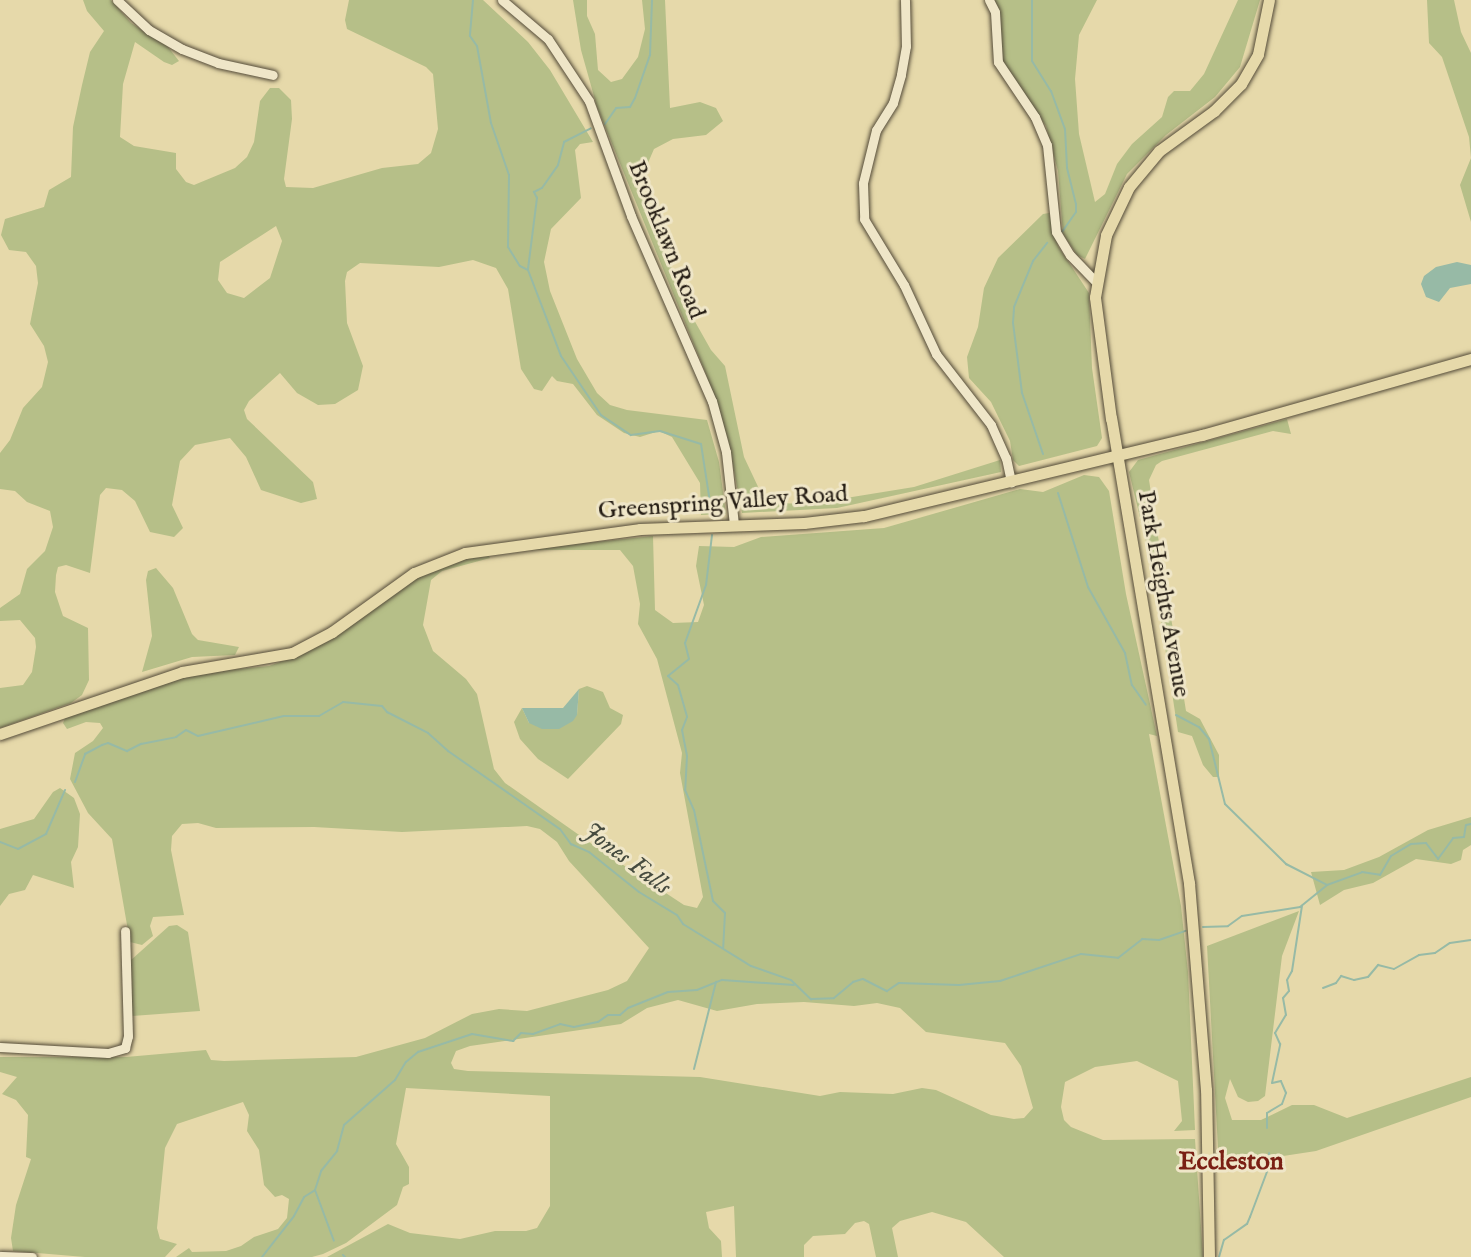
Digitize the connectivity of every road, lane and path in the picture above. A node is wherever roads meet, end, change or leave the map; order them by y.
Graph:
1 (117, 0) edge
2 (502, 0) edge
3 (905, 0) edge
4 (989, 0) edge
5 (1269, 0) edge
6 (273, 75) dead end
7 (1096, 282) junction
8 (1471, 359) edge
9 (1117, 456) junction
10 (1011, 482) junction
11 (734, 525) junction
12 (0, 734) edge
13 (125, 931) dead end
14 (0, 1047) edge
15 (0, 1256) edge
16 (32, 1257) edge
17 (1209, 1257) edge

1 - 6 street
2 - 11 street, Brooklawn Road
3 - 10 street
4 - 7 street
5 - 7 main road, Park Heights Avenue
7 - 9 main road, Park Heights Avenue
8 - 9 main road, Greenspring Valley Road
9 - 10 main road, Greenspring Valley Road
9 - 17 main road, Park Heights Avenue
10 - 11 main road, Greenspring Valley Road
11 - 12 main road, Greenspring Valley Road
13 - 14 street
15 - 16 street

